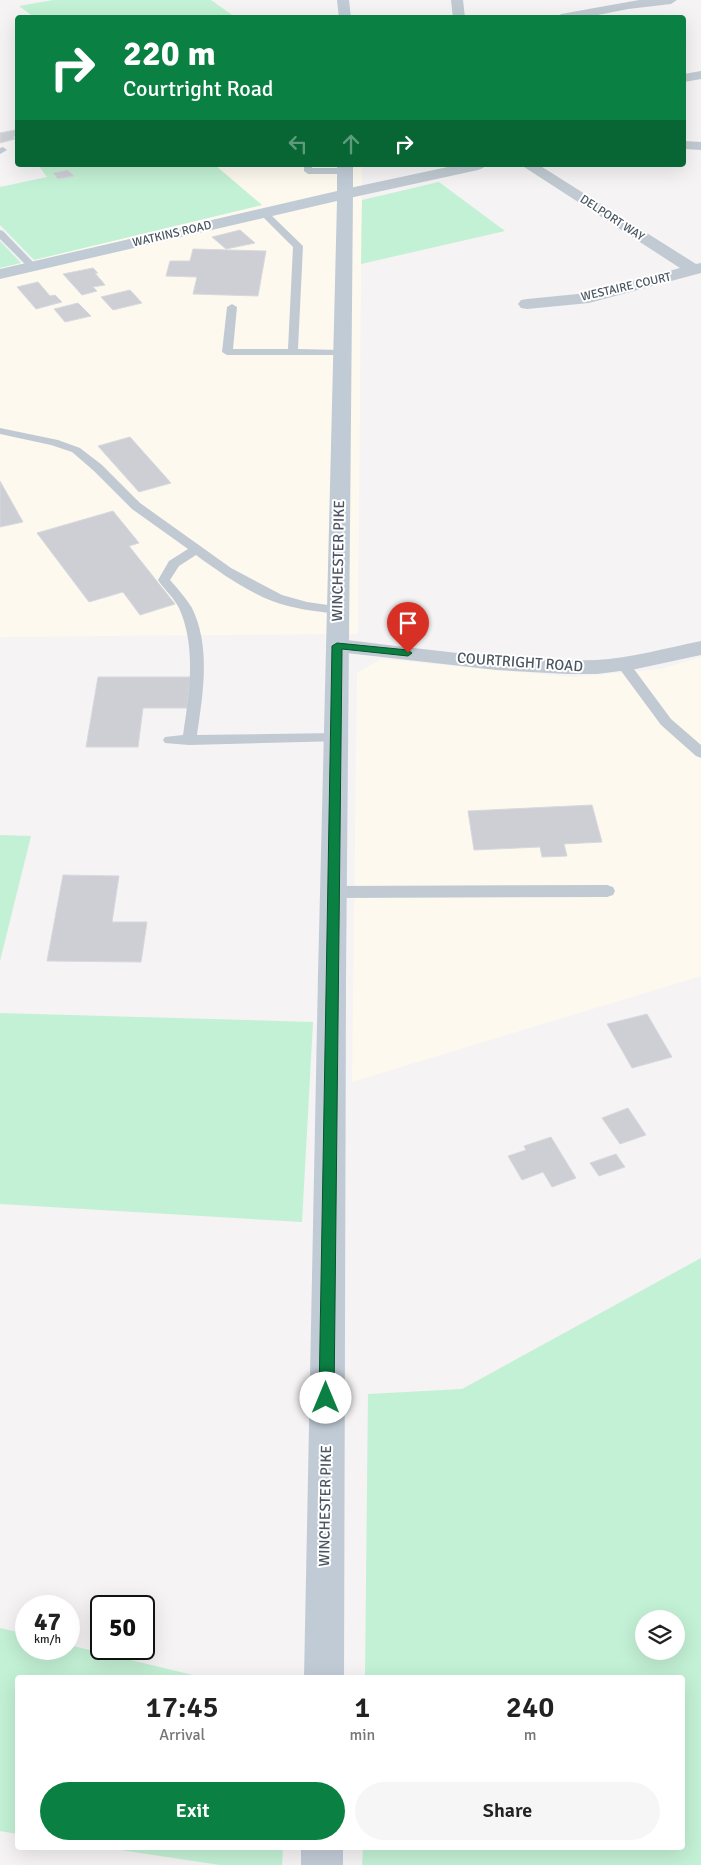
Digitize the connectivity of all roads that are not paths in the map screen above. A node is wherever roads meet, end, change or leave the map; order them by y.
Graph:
1 (343, 0) edge
2 (457, 0) edge
3 (671, 0) edge
4 (345, 15) edge
5 (459, 15) edge
6 (576, 15) edge
7 (701, 75) edge
8 (686, 78) edge
9 (686, 78) edge
10 (701, 86) edge
11 (686, 145) edge
12 (701, 146) edge
13 (308, 167) edge
14 (456, 167) edge
15 (532, 167) edge
16 (345, 177) edge
17 (264, 213) junction
18 (0, 232) edge
19 (32, 266) junction
20 (697, 269) edge
21 (0, 274) edge
22 (527, 304) dead end
23 (232, 307) dead end
24 (293, 352) junction
25 (342, 352) junction
26 (0, 431) edge
27 (196, 549) junction
28 (338, 610) junction
29 (337, 646) junction
30 (701, 648) edge
31 (623, 664) junction
32 (336, 738) junction
33 (170, 740) dead end
34 (189, 740) junction
35 (701, 753) edge
36 (607, 891) dead end
37 (333, 892) junction
38 (324, 1675) edge
39 (322, 1850) edge
40 (322, 1865) edge

1 - 4 main road
2 - 5 street
3 - 6 street
7 - 8 street
9 - 10 street
11 - 12 street
13 - 16 lane
14 - 16 street
15 - 20 street, DELPORT WAY
16 - 17 main road, WATKINS ROAD
16 - 25 main road, WINCHESTER PIKE
17 - 19 main road, WATKINS ROAD
17 - 24 lane
18 - 19 lane
19 - 21 main road, WATKINS ROAD
20 - 22 street, WESTAIRE COURT
23 - 24 lane
24 - 25 lane
25 - 28 main road, WINCHESTER PIKE
26 - 27 lane
27 - 28 lane
27 - 34 lane
28 - 29 main road, WINCHESTER PIKE
29 - 31 street, COURTRIGHT ROAD
29 - 32 main road, WINCHESTER PIKE
30 - 31 street, COURTRIGHT ROAD
31 - 35 lane
32 - 34 lane
32 - 37 main road, WINCHESTER PIKE
33 - 34 lane
36 - 37 lane
37 - 38 main road, WINCHESTER PIKE
39 - 40 main road

